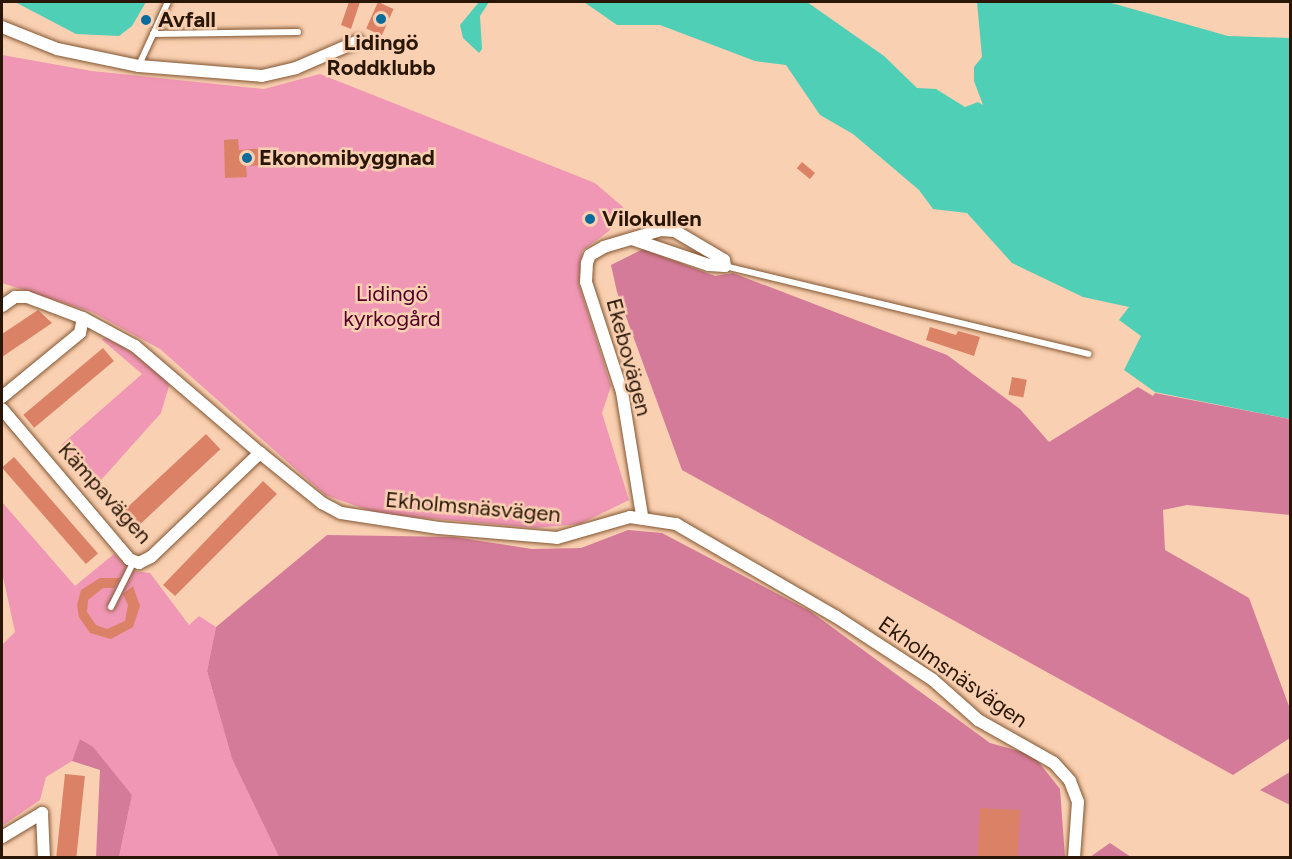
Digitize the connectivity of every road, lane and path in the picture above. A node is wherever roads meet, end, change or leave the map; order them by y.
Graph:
1 (168, 2) edge
2 (2, 27) edge
3 (298, 32) dead end
4 (153, 34) junction
5 (358, 41) dead end
6 (139, 66) junction
7 (632, 239) junction
8 (725, 266) junction
9 (2, 306) edge
10 (83, 318) junction
11 (1089, 354) dead end
12 (2, 397) edge
13 (2, 409) edge
14 (260, 453) junction
15 (642, 516) junction
16 (134, 561) junction
17 (111, 607) dead end
18 (2, 837) edge
19 (44, 858) edge
20 (1074, 858) edge

1 - 4 lane
2 - 6 street
3 - 4 lane
4 - 6 lane
5 - 6 street
7 - 8 street
7 - 8 street, Ekebovägen
7 - 15 street, Ekebovägen
8 - 11 lane
9 - 10 street, Ekholmsnäsvägen
10 - 12 street
10 - 14 street, Ekholmsnäsvägen
13 - 16 street, Kämpavägen
14 - 15 street, Ekholmsnäsvägen
14 - 16 street, Kämpavägen
15 - 20 street, Ekholmsnäsvägen
16 - 17 lane
18 - 19 street

